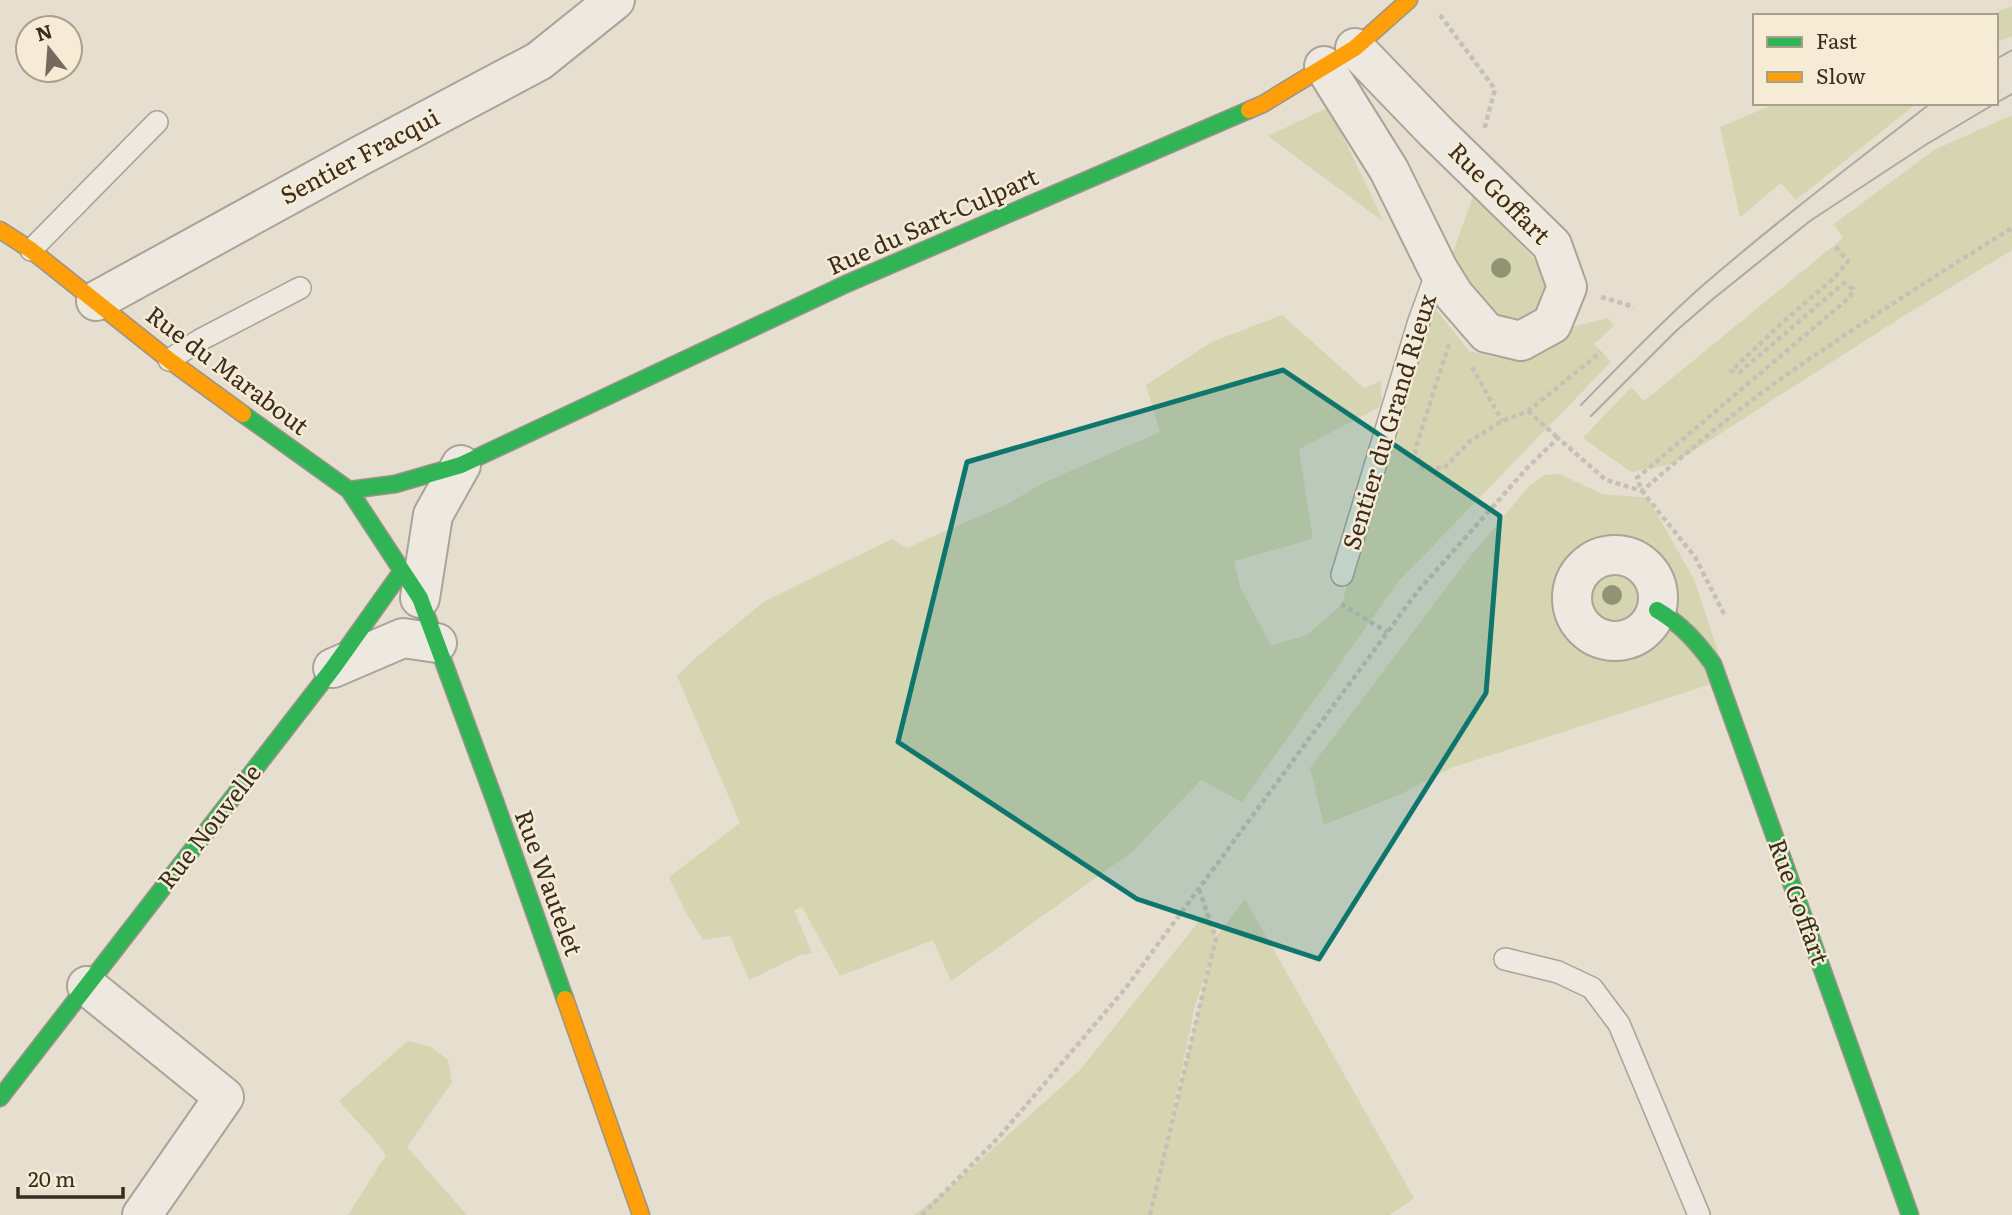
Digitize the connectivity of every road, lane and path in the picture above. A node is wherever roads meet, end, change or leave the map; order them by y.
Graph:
1 (615, 0) edge
2 (1409, 0) edge
3 (1339, 57) junction
4 (157, 122) dead end
5 (2012, 228) edge
6 (0, 230) edge
7 (1834, 245) dead end
8 (31, 250) junction
9 (1446, 282) junction
10 (299, 288) dead end
11 (96, 300) junction
12 (1601, 352) dead end
13 (170, 360) junction
14 (1471, 366) dead end
15 (1528, 411) junction
16 (1502, 421) junction
17 (1558, 438) junction
18 (461, 465) junction
19 (349, 490) junction
20 (1642, 491) junction
21 (1342, 575) dead end
22 (411, 585) junction
23 (1657, 610) dead end
24 (1366, 619) dead end
25 (1728, 622) dead end
26 (1388, 633) junction
27 (437, 643) junction
28 (333, 668) junction
29 (1199, 888) junction
30 (1505, 959) dead end
31 (87, 986) junction
32 (0, 1098) edge
33 (142, 1215) edge
34 (641, 1215) edge
35 (922, 1215) edge
36 (1150, 1215) edge
37 (1699, 1215) edge
38 (1910, 1215) edge

1 - 11 street, Sentier Fracqui
2 - 3 street, Rue du Sart-Culpart
3 - 9 street, Rue Goffart
3 - 9 street, Rue Goffart
3 - 18 street, Rue du Sart-Culpart
4 - 8 lane
5 - 20 path
6 - 8 street, Rue du Marabout
7 - 20 path
8 - 11 street, Rue du Marabout
9 - 16 path
9 - 21 lane, Sentier du Grand Rieux
10 - 13 lane
11 - 13 street, Rue du Marabout
12 - 15 path
13 - 19 street, Rue du Marabout
14 - 16 path
15 - 16 path
15 - 17 path
17 - 20 path
17 - 26 path
18 - 19 street, Rue du Sart-Culpart
18 - 22 street
19 - 22 street, Rue du Marabout
20 - 25 path
22 - 27 street, Rue Wautelet
22 - 28 street, Rue Nouvelle
23 - 38 street, Rue Goffart
24 - 26 path
26 - 29 path
27 - 28 street
27 - 34 street, Rue Wautelet
28 - 31 street, Rue Nouvelle
29 - 35 path
29 - 36 path
30 - 37 lane
31 - 32 street, Rue Nouvelle
31 - 33 street

